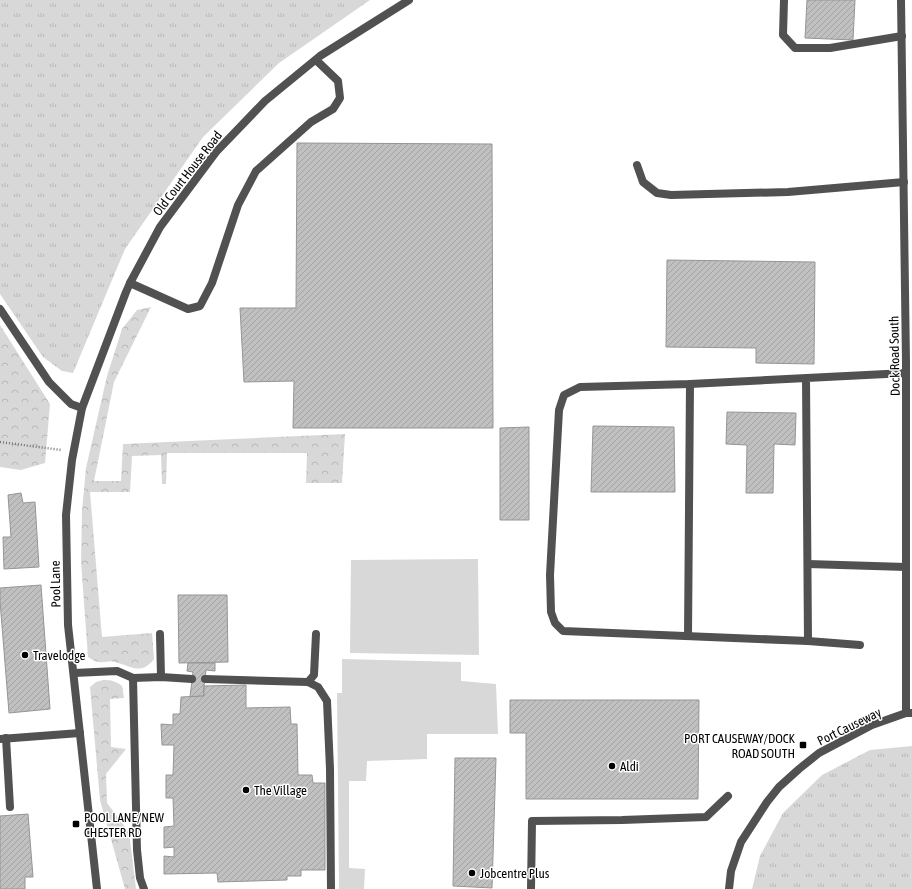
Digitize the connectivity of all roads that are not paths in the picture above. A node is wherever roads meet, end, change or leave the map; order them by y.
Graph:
1 (409, 0) edge
2 (784, 0) edge
3 (901, 0) edge
4 (902, 36) junction
5 (316, 60) junction
6 (637, 165) dead end
7 (904, 182) junction
8 (130, 283) junction
9 (0, 309) edge
10 (906, 373) junction
11 (806, 378) junction
12 (690, 384) junction
13 (82, 408) junction
14 (808, 564) junction
15 (906, 567) junction
16 (909, 581) edge
17 (160, 634) dead end
18 (316, 634) dead end
19 (688, 636) junction
20 (808, 641) junction
21 (860, 645) dead end
22 (74, 673) junction
23 (160, 677) junction
24 (133, 678) junction
25 (192, 679) dead end
26 (205, 679) dead end
27 (308, 682) junction
28 (909, 713) edge
29 (80, 733) junction
30 (3, 738) edge
31 (728, 796) dead end
32 (10, 807) dead end
33 (97, 889) edge
34 (144, 889) edge
35 (330, 889) edge
36 (531, 889) edge
37 (729, 889) edge

1 - 5 street, Old Court House Road
2 - 4 street
3 - 4 street, Dock Road South
4 - 7 street, Dock Road South
5 - 8 street, Old Court House Road
5 - 8 street
6 - 7 street
7 - 10 street, Dock Road South
8 - 13 street, Old Court House Road
9 - 13 street
10 - 11 street
10 - 15 street, Dock Road South
11 - 12 street
11 - 14 street
12 - 19 street
12 - 19 street
13 - 22 street, Pool Lane
14 - 15 street
14 - 20 street
15 - 16 street, Dock Road South
16 - 28 street, Dock Road South
17 - 23 street
18 - 27 street
19 - 20 street
20 - 21 street
22 - 24 street
22 - 29 street, Pool Lane
23 - 24 street
23 - 25 street
24 - 34 street
26 - 27 street
27 - 35 street
28 - 37 street, Port Causeway
29 - 30 street
29 - 33 street, Pool Lane
30 - 32 street
31 - 36 street

